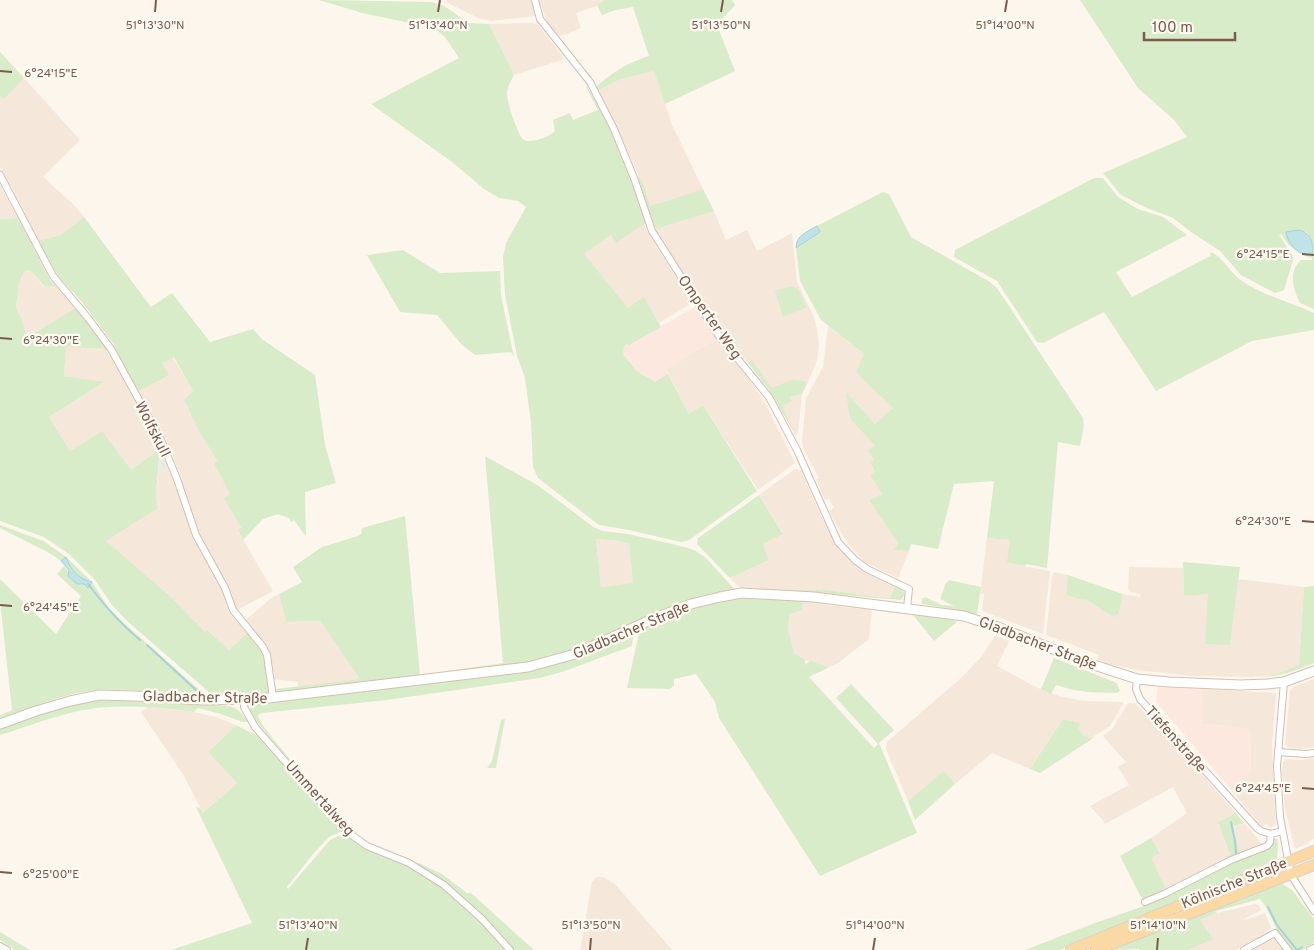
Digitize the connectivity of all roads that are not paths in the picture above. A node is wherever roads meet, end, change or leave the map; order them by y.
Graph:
1 (535, 0) edge
2 (0, 175) edge
3 (907, 608) junction
4 (1314, 671) edge
5 (1137, 679) junction
6 (1284, 682) junction
7 (273, 698) junction
8 (244, 700) junction
9 (0, 724) edge
10 (1278, 752) junction
11 (1314, 753) edge
12 (1282, 830) junction
13 (1271, 834) junction
14 (1314, 851) edge
15 (1289, 861) junction
16 (1314, 865) edge
17 (1291, 874) junction
18 (1145, 902) dead end
19 (1314, 911) edge
20 (0, 946) edge
21 (1314, 948) edge
22 (7, 950) edge
23 (510, 950) edge
24 (1071, 950) edge
25 (1096, 950) edge
26 (1244, 950) edge
27 (1288, 950) edge
28 (1310, 950) edge

1 - 3 street, Omperter Weg
2 - 7 street, Wolfskull
3 - 5 main road, Gladbacher Straße
3 - 7 main road, Gladbacher Straße
4 - 6 main road, Gladbacher Straße
5 - 6 main road, Gladbacher Straße
5 - 13 street, Tiefenstraße
6 - 10 street
7 - 8 main road, Gladbacher Straße
8 - 9 main road, Gladbacher Straße
8 - 23 street, Ummertalweg
10 - 11 street
10 - 12 street
12 - 13 street
12 - 15 street
13 - 18 street
14 - 15 main road, Kölnische Straße
15 - 17 street
15 - 24 main road, Kölnische Straße
16 - 17 main road, Kölnische Straße
17 - 19 street
17 - 25 main road, Kölnische Straße
20 - 22 street
21 - 28 street
26 - 27 street

